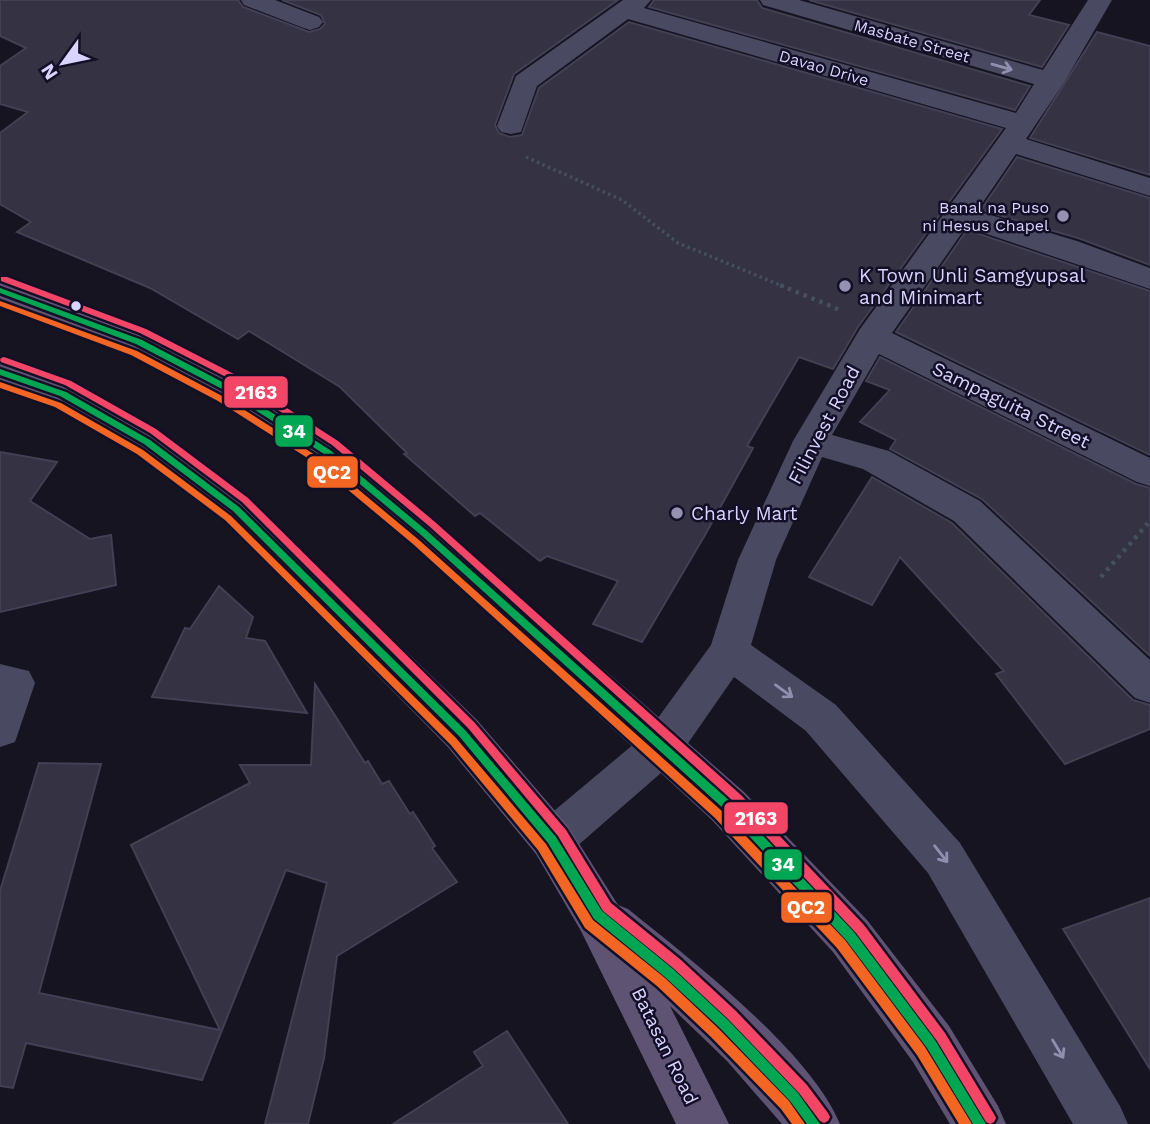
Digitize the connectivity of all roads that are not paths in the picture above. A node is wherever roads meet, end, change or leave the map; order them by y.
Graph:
1 (253, 0) edge
2 (772, 0) edge
3 (1100, 0) edge
4 (632, 6) edge
5 (310, 22) dead end
6 (1052, 81) junction
7 (511, 126) road end
8 (1016, 134) junction
9 (1150, 187) edge
10 (960, 215) junction
11 (1150, 279) edge
12 (0, 290) edge
13 (876, 331) junction
14 (0, 372) edge
15 (811, 442) junction
16 (1150, 473) edge
17 (729, 651) junction
18 (0, 681) edge
19 (1150, 686) edge
20 (0, 729) edge
21 (662, 746) junction
22 (552, 840) junction
23 (598, 915) junction
24 (703, 1124) edge
25 (814, 1124) edge
26 (980, 1124) edge
27 (1102, 1124) edge

1 - 5 street
2 -> 6 street, Masbate Street
3 - 6 street, Filinvest Road
4 - 7 street
4 - 8 street, Davao Drive
6 - 8 street, Filinvest Road
8 - 9 street, Davao Drive
8 - 10 street, Filinvest Road
10 - 11 street
10 - 13 street, Filinvest Road
12 - 21 main road
13 - 15 street, Filinvest Road
13 - 16 street, Sampaguita Street
14 - 22 main road, Batasan Road
15 - 17 street, Filinvest Road
15 - 19 street
17 - 21 street, Filinvest Road
17 -> 27 street
18 - 20 street
21 - 22 street, Filinvest Road
21 - 26 main road
22 - 23 main road, Batasan Road
23 - 24 main road, Batasan Road
23 - 25 main road

